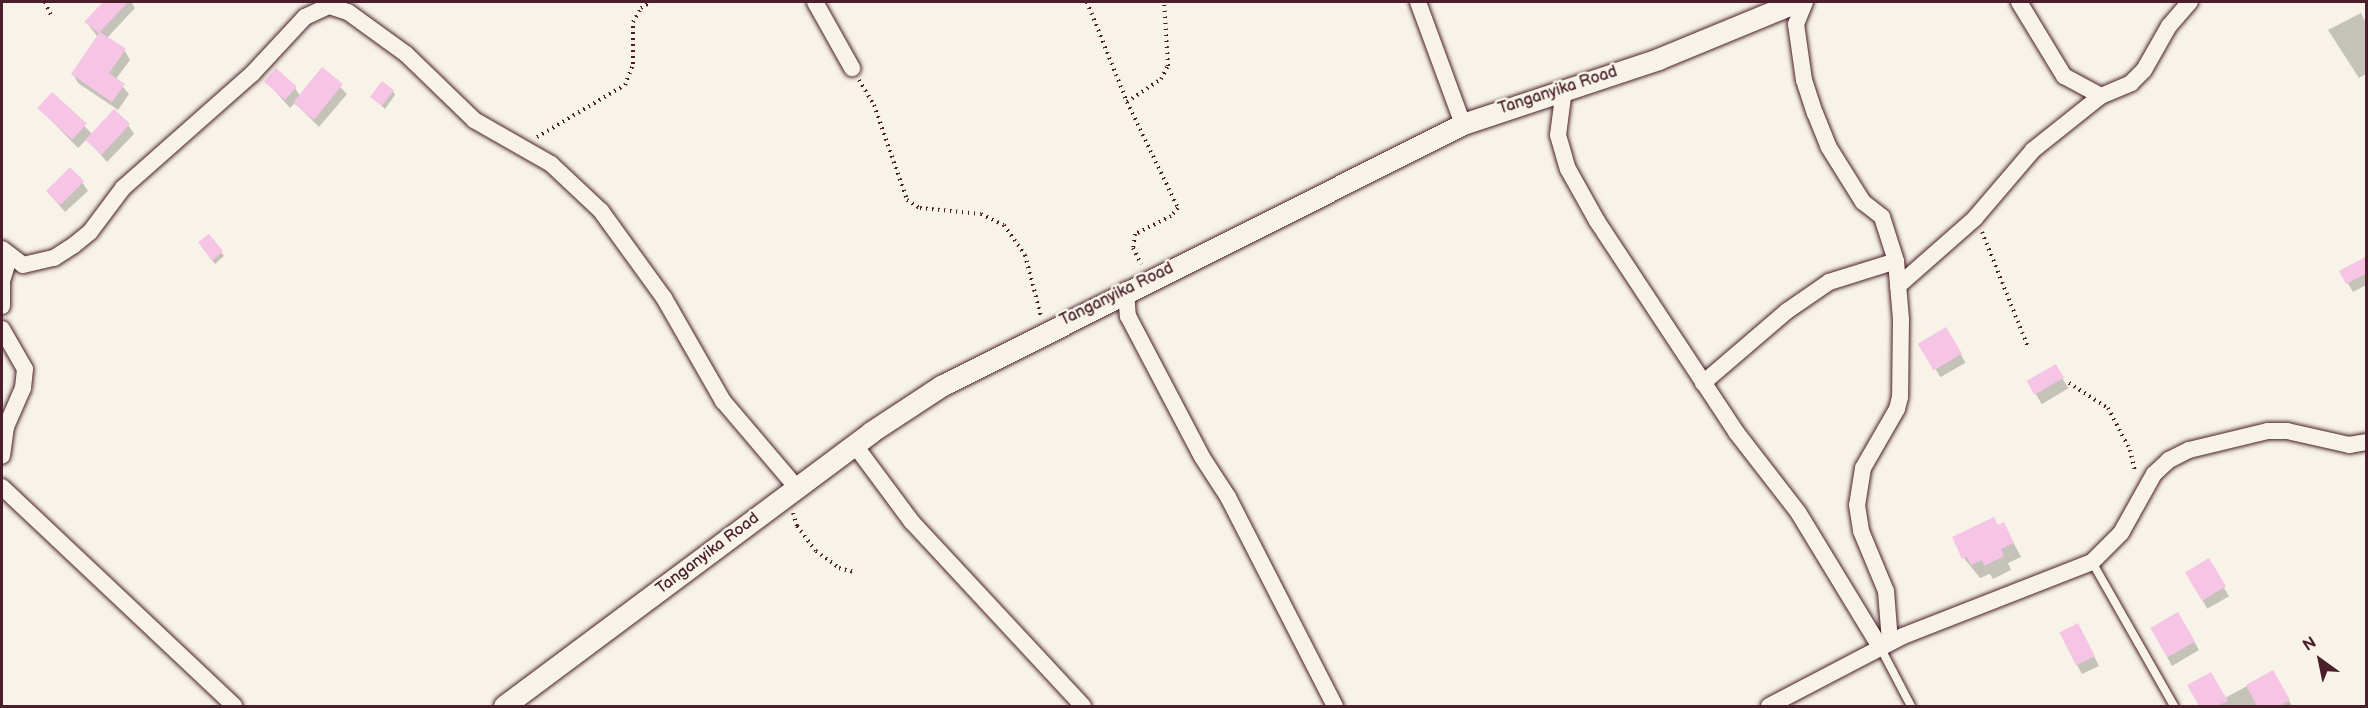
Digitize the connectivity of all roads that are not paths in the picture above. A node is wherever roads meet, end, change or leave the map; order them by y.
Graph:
1 (815, 2) edge
2 (1418, 2) edge
3 (1796, 2) edge
4 (1805, 2) edge
5 (2019, 2) edge
6 (2190, 2) edge
7 (852, 68) road end
8 (1564, 89) junction
9 (2101, 96) junction
10 (1463, 124) junction
11 (5, 253) edge
12 (1896, 261) junction
13 (1898, 286) junction
14 (1126, 290) junction
15 (2, 306) edge
16 (2, 329) edge
17 (1703, 383) junction
18 (2367, 442) edge
19 (854, 444) junction
20 (2, 456) edge
21 (2, 487) edge
22 (792, 492) junction
23 (2092, 562) junction
24 (1885, 644) junction
25 (234, 706) edge
26 (504, 706) edge
27 (1083, 706) edge
28 (1335, 706) edge
29 (1769, 706) edge
30 (1911, 706) edge
31 (2174, 706) edge

1 - 7 street
2 - 10 street
3 - 8 street, Tanganyika Road
4 - 12 street
5 - 9 street
6 - 9 street
8 - 10 street, Tanganyika Road
8 - 17 street
9 - 13 street
10 - 14 street, Tanganyika Road
11 - 15 street
11 - 22 street
12 - 13 street
12 - 17 street
13 - 24 street
14 - 19 street, Tanganyika Road
14 - 28 street
16 - 20 street
17 - 24 street
18 - 23 street
19 - 22 street, Tanganyika Road
19 - 27 street
21 - 25 street
22 - 26 street, Tanganyika Road
23 - 24 street
23 - 31 lane
24 - 29 street
24 - 30 lane

